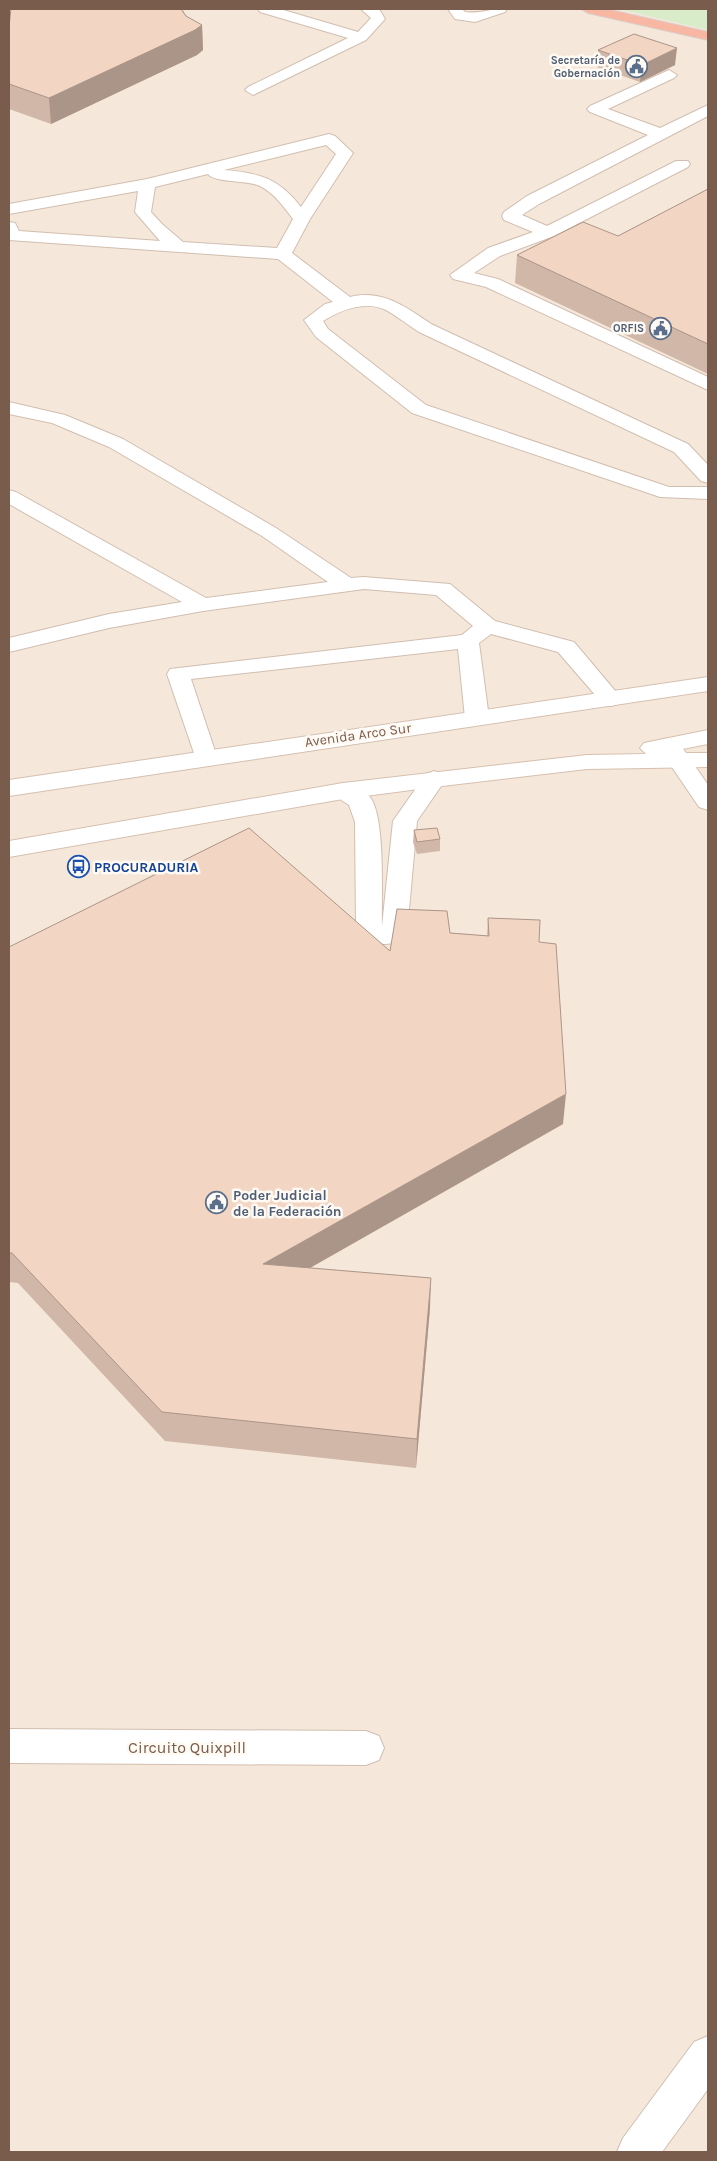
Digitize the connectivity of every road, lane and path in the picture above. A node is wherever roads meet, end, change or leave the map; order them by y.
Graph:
1 (265, 9) edge
2 (368, 9) edge
3 (455, 9) edge
4 (500, 9) edge
5 (588, 9) edge
6 (708, 36) edge
7 (361, 37) junction
8 (669, 75) edge
9 (253, 90) dead end
10 (708, 110) edge
11 (661, 134) junction
12 (682, 164) dead end
13 (198, 172) junction
14 (147, 184) junction
15 (9, 210) edge
16 (302, 219) junction
17 (9, 227) edge
18 (548, 232) junction
19 (178, 247) junction
20 (283, 254) junction
21 (346, 303) junction
22 (708, 384) edge
23 (9, 408) edge
24 (708, 477) edge
25 (708, 493) edge
26 (9, 496) edge
27 (347, 585) junction
28 (203, 605) junction
29 (486, 626) junction
30 (468, 641) junction
31 (9, 645) edge
32 (708, 684) edge
33 (611, 699) junction
34 (477, 718) junction
35 (708, 737) edge
36 (674, 753) junction
37 (205, 757) junction
38 (708, 760) edge
39 (434, 779) junction
40 (9, 788) edge
41 (343, 791) junction
42 (708, 802) edge
43 (9, 849) edge
44 (9, 1746) edge
45 (366, 1748) dead end
46 (708, 2056) edge
47 (637, 2152) edge

1 - 7 main road
2 - 7 main road
3 - 4 main road
5 - 6 highway
7 - 9 main road
8 - 11 main road
10 - 11 main road
11 - 18 main road
12 - 18 main road
13 - 14 main road
13 - 16 main road
13 - 16 main road
14 - 15 main road
14 - 19 main road
16 - 20 main road
17 - 19 main road
18 - 22 main road
19 - 20 main road
20 - 21 main road
21 - 24 main road
21 - 25 main road
23 - 27 main road
26 - 28 main road
27 - 28 main road
27 - 29 main road
28 - 31 main road
29 - 30 main road
29 - 33 main road
30 - 34 main road
30 - 37 main road
32 - 33 main road, Avenida Arco Sur
33 - 34 main road, Avenida Arco Sur
34 - 37 main road, Avenida Arco Sur
35 - 36 main road
36 - 38 main road
36 - 39 main road
36 - 42 main road
37 - 40 main road, Avenida Arco Sur
39 - 41 main road
39 - 41 main road
41 - 43 main road
44 - 45 main road, Circuito Quixpill
46 - 47 main road

